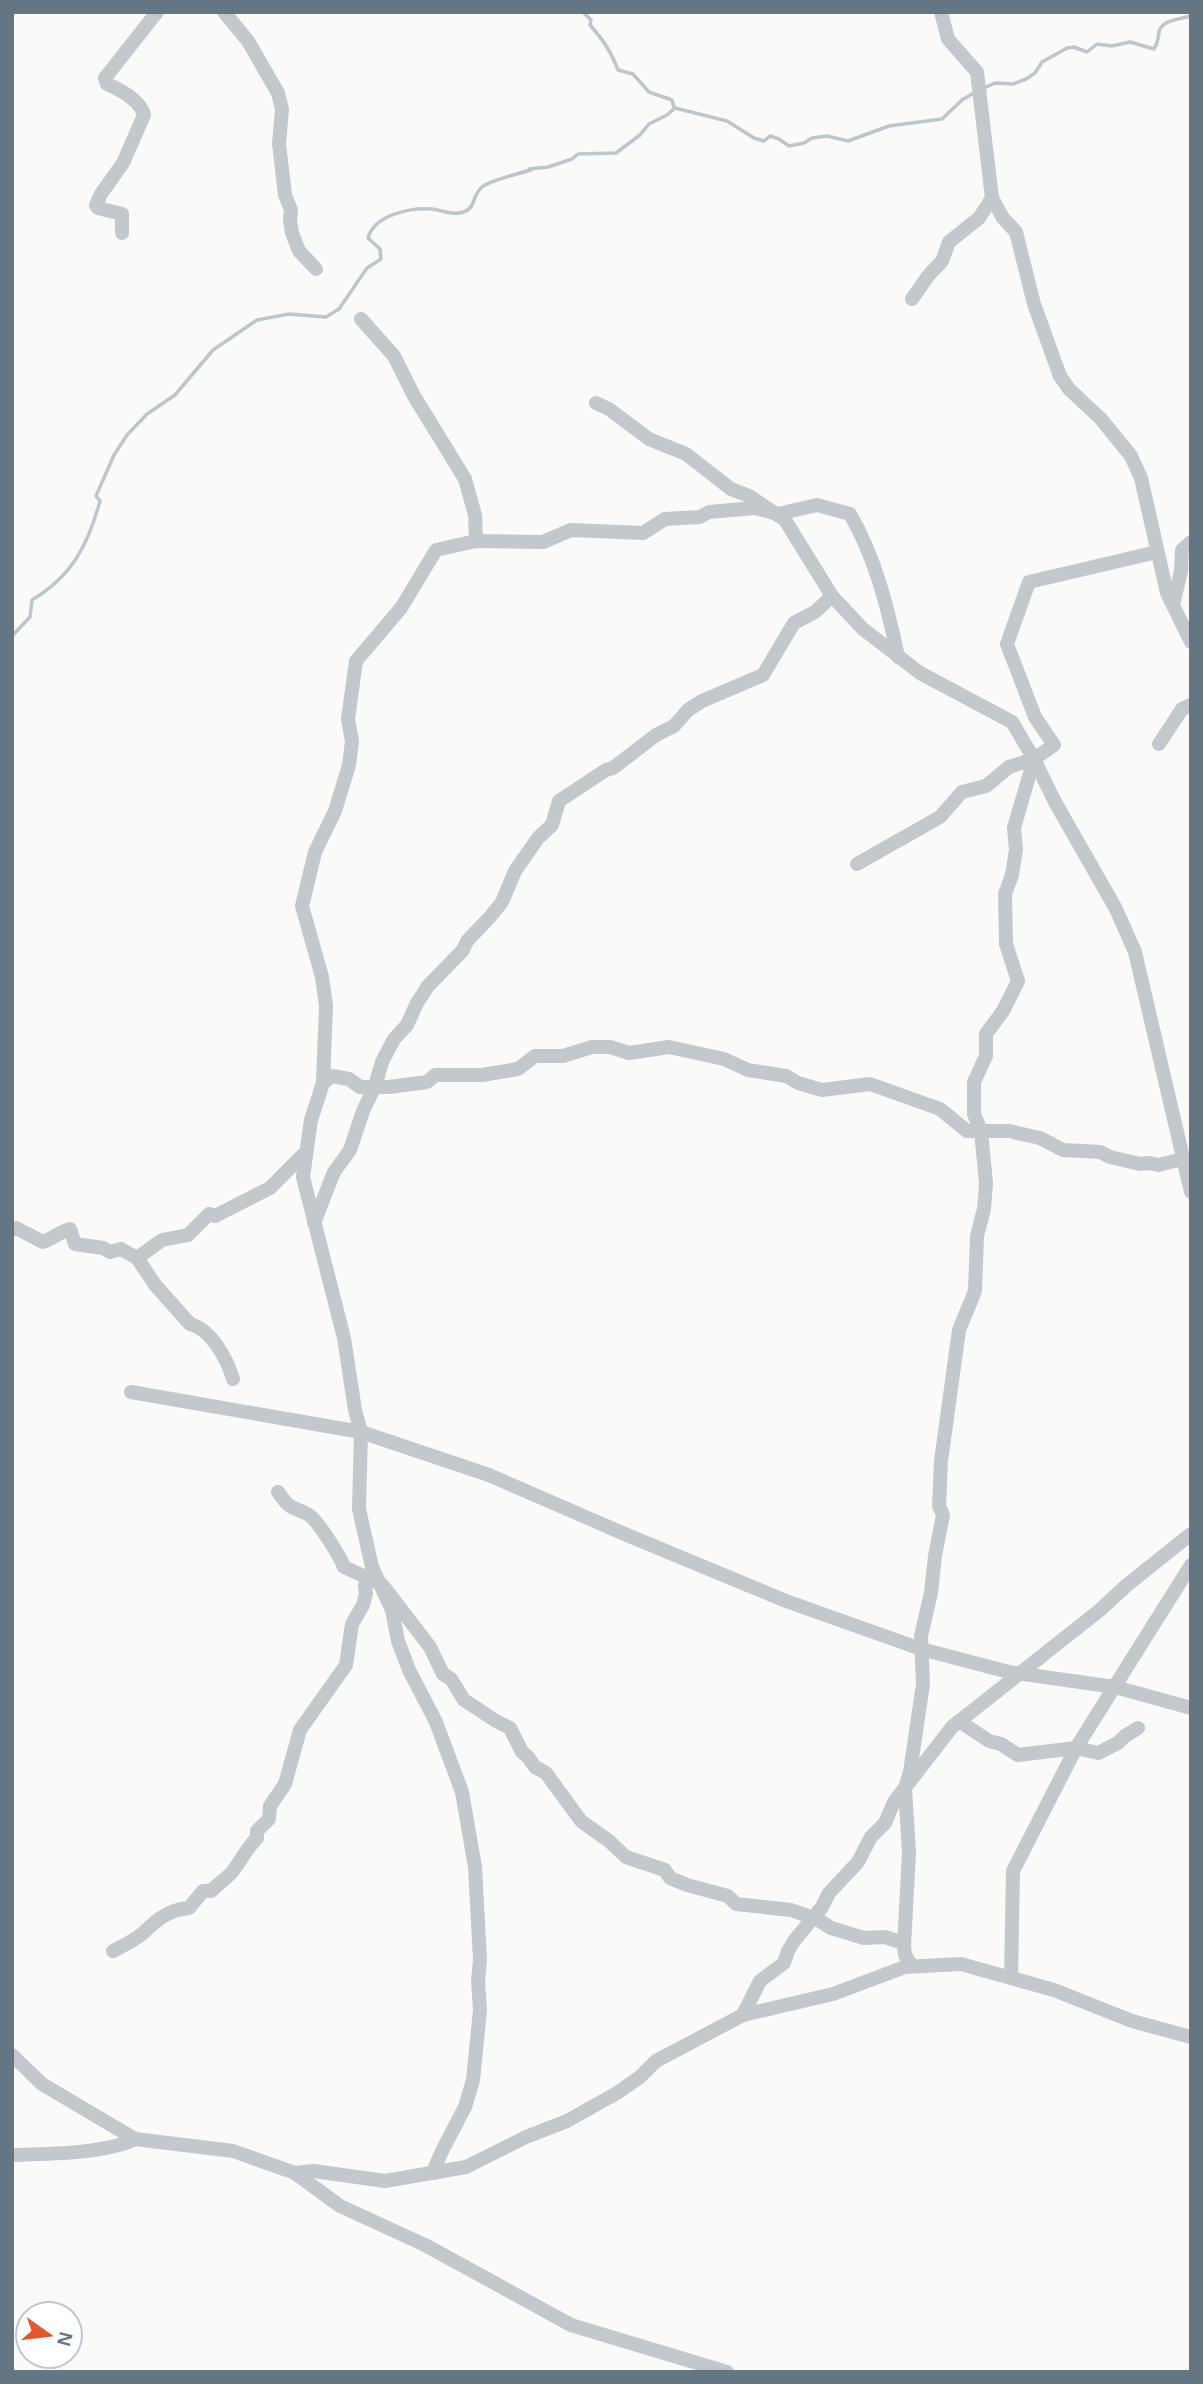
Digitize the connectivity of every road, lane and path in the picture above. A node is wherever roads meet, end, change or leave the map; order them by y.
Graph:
1 (157, 12) edge
2 (224, 12) edge
3 (941, 12) edge
4 (992, 198) junction
5 (122, 233) dead end
6 (316, 270) dead end
7 (912, 299) dead end
8 (361, 319) dead end
9 (596, 403) dead end
10 (778, 514) junction
11 (476, 541) junction
12 (1191, 542) edge
13 (1157, 552) junction
14 (832, 596) junction
15 (1173, 605) junction
16 (1191, 642) edge
17 (898, 657) junction
18 (1191, 705) edge
19 (1159, 744) dead end
20 (1034, 759) junction
21 (857, 864) dead end
22 (323, 1083) junction
23 (375, 1086) junction
24 (982, 1131) junction
25 (305, 1153) junction
26 (1187, 1161) edge
27 (1191, 1192) edge
28 (314, 1224) junction
29 (12, 1230) edge
30 (137, 1258) junction
31 (233, 1378) dead end
32 (131, 1392) dead end
33 (361, 1432) junction
34 (278, 1492) dead end
35 (1191, 1534) edge
36 (1191, 1565) edge
37 (373, 1581) junction
38 (921, 1649) junction
39 (1019, 1674) junction
40 (1115, 1688) junction
41 (1191, 1708) edge
42 (959, 1721) junction
43 (1138, 1728) dead end
44 (1076, 1748) junction
45 (905, 1788) junction
46 (812, 1918) junction
47 (904, 1943) junction
48 (113, 1951) dead end
49 (912, 1966) junction
50 (1011, 1978) junction
51 (743, 2015) junction
52 (1191, 2037) edge
53 (12, 2054) edge
54 (135, 2139) junction
55 (12, 2155) edge
56 (295, 2173) junction
57 (435, 2173) junction
58 (727, 2372) edge

1 - 5 street
2 - 6 street
3 - 4 street
4 - 7 street
4 - 13 street
8 - 11 street
9 - 10 street
10 - 11 street
10 - 14 street
10 - 17 street
11 - 22 street
12 - 15 street
13 - 15 street
13 - 20 street
14 - 17 street
14 - 23 street
15 - 16 street
17 - 20 street
18 - 19 street
20 - 21 street
20 - 24 street
20 - 26 street
22 - 23 street
22 - 25 street
23 - 24 street
23 - 28 street
24 - 26 street
24 - 38 street
25 - 28 street
25 - 30 street
26 - 27 street
28 - 33 street
29 - 30 street
30 - 31 street
32 - 33 street
33 - 37 street
33 - 38 street
34 - 37 street
35 - 39 street
36 - 40 street
37 - 46 street
37 - 48 street
37 - 57 street
38 - 39 street
38 - 45 street
39 - 40 street
39 - 42 street
40 - 41 street
40 - 44 street
42 - 44 street
42 - 45 street
43 - 44 street
44 - 50 street
45 - 46 street
45 - 47 street
46 - 47 street
46 - 51 street
47 - 49 street
49 - 50 street
49 - 51 street
50 - 52 street
51 - 57 street
53 - 54 street
54 - 55 street
54 - 56 street
56 - 57 street
56 - 58 street

